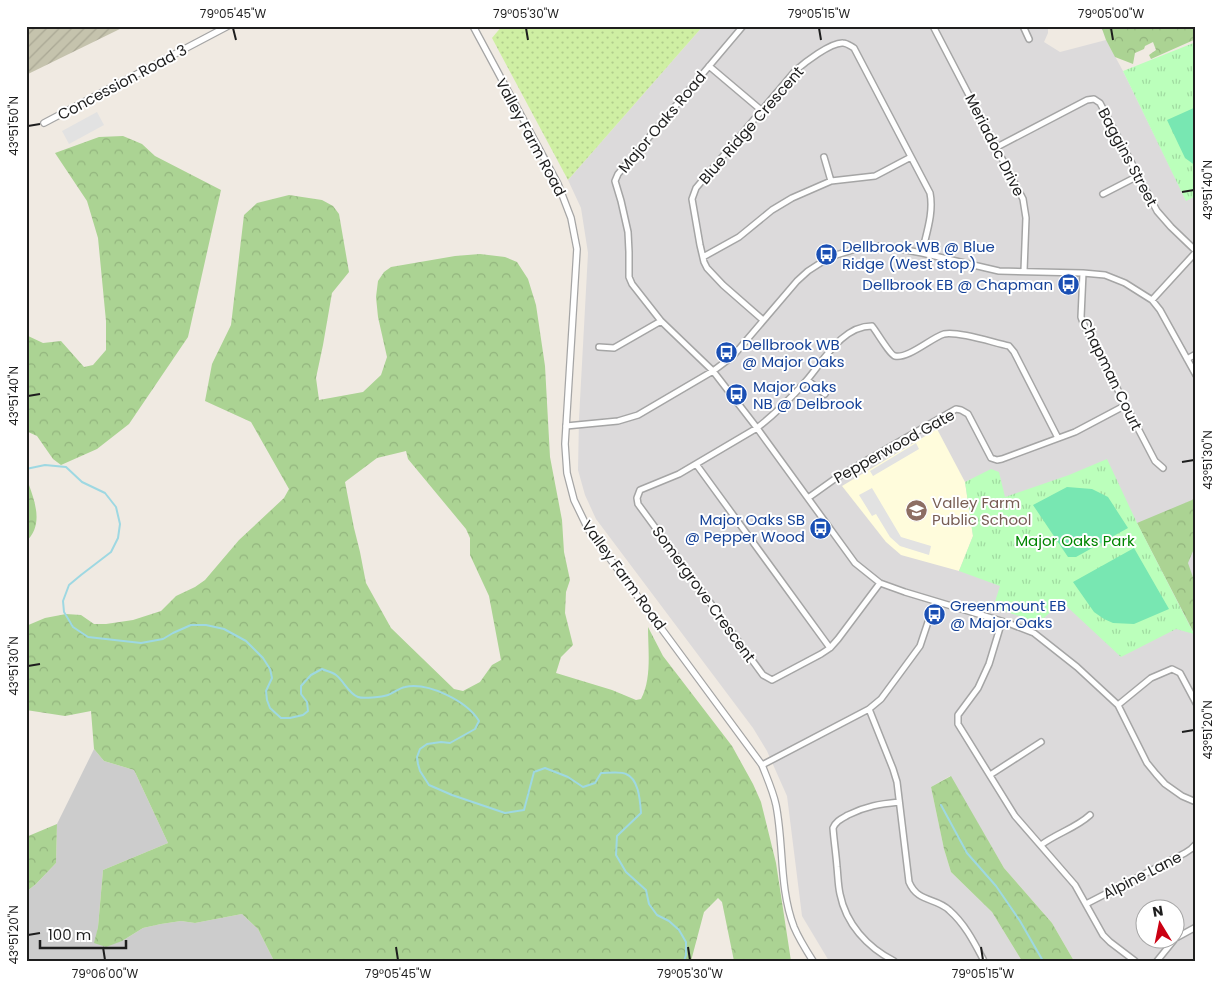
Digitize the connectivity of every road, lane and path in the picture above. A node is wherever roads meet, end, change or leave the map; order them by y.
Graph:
1 (228, 26) edge
2 (473, 26) edge
3 (743, 26) edge
4 (933, 26) edge
5 (1023, 26) edge
6 (1029, 39) dead end
7 (709, 66) junction
8 (761, 110) junction
9 (44, 123) dead end
10 (997, 147) junction
11 (824, 157) dead end
12 (911, 157) junction
13 (1138, 176) junction
14 (831, 181) junction
15 (1103, 194) dead end
16 (1196, 252) edge
17 (922, 253) junction
18 (703, 256) junction
19 (1024, 271) junction
20 (1083, 273) junction
21 (1152, 300) junction
22 (763, 320) junction
23 (660, 321) junction
24 (599, 347) dead end
25 (1196, 354) edge
26 (1187, 359) junction
27 (714, 372) junction
28 (1196, 375) edge
29 (807, 380) junction
30 (825, 394) dead end
31 (1126, 405) junction
32 (566, 426) junction
33 (757, 428) junction
34 (1058, 438) junction
35 (696, 464) junction
36 (1163, 468) dead end
37 (808, 498) junction
38 (880, 582) junction
39 (935, 601) junction
40 (1002, 621) junction
41 (830, 648) junction
42 (1196, 703) edge
43 (1118, 706) junction
44 (869, 708) junction
45 (1041, 742) dead end
46 (762, 764) junction
47 (990, 775) junction
48 (900, 802) junction
49 (1196, 802) edge
50 (1090, 815) dead end
51 (1196, 844) edge
52 (1041, 845) junction
53 (1086, 904) junction
54 (1196, 927) edge
55 (1184, 934) edge
56 (1166, 950) edge
57 (813, 961) edge
58 (894, 961) edge
59 (984, 961) edge
60 (1135, 961) edge
61 (1157, 961) edge

1 - 9 street, Concession Road 3
2 - 32 street, Valley Farm Road
3 - 7 street
4 - 10 street, Meriadoc Drive
5 - 6 street
7 - 8 street
7 - 23 street, Major Oaks Road
8 - 12 street, Blue Ridge Crescent
8 - 18 street, Blue Ridge Crescent
10 - 13 street, Baggins Street
10 - 19 street, Meriadoc Drive
11 - 14 street
12 - 14 street
12 - 17 street, Blue Ridge Crescent
13 - 15 street
13 - 16 street, Baggins Street
14 - 18 street
16 - 21 street
17 - 19 street
17 - 22 street
18 - 22 street, Blue Ridge Crescent
19 - 20 street
20 - 21 street
20 - 31 street, Chapman Court
21 - 26 street
22 - 27 street
23 - 24 street
23 - 27 street, Major Oaks Road
25 - 26 street
26 - 28 street
27 - 32 street
27 - 33 street, Major Oaks Road
29 - 30 street
29 - 33 street, Somergrove Crescent
29 - 34 street, Somergrove Crescent
31 - 34 street, Pepperwood Gate
31 - 36 street, Chapman Court
32 - 46 street, Valley Farm Road
33 - 35 street, Somergrove Crescent
33 - 37 street, Major Oaks Road
34 - 37 street, Pepperwood Gate
35 - 41 street
35 - 41 street, Somergrove Crescent
37 - 38 street, Major Oaks Road
38 - 39 street, Major Oaks Road
38 - 41 street, Somergrove Crescent
39 - 40 street, Major Oaks Road
39 - 44 street
40 - 43 street, Major Oaks Road
40 - 47 street
42 - 43 street
43 - 49 street, Major Oaks Road
44 - 46 street
44 - 48 street
45 - 47 street
46 - 57 street, Valley Farm Road
47 - 52 street
48 - 58 street
48 - 59 street
50 - 52 street
51 - 53 street, Alpine Lane
52 - 53 street
53 - 60 street
54 - 55 street
56 - 61 street

